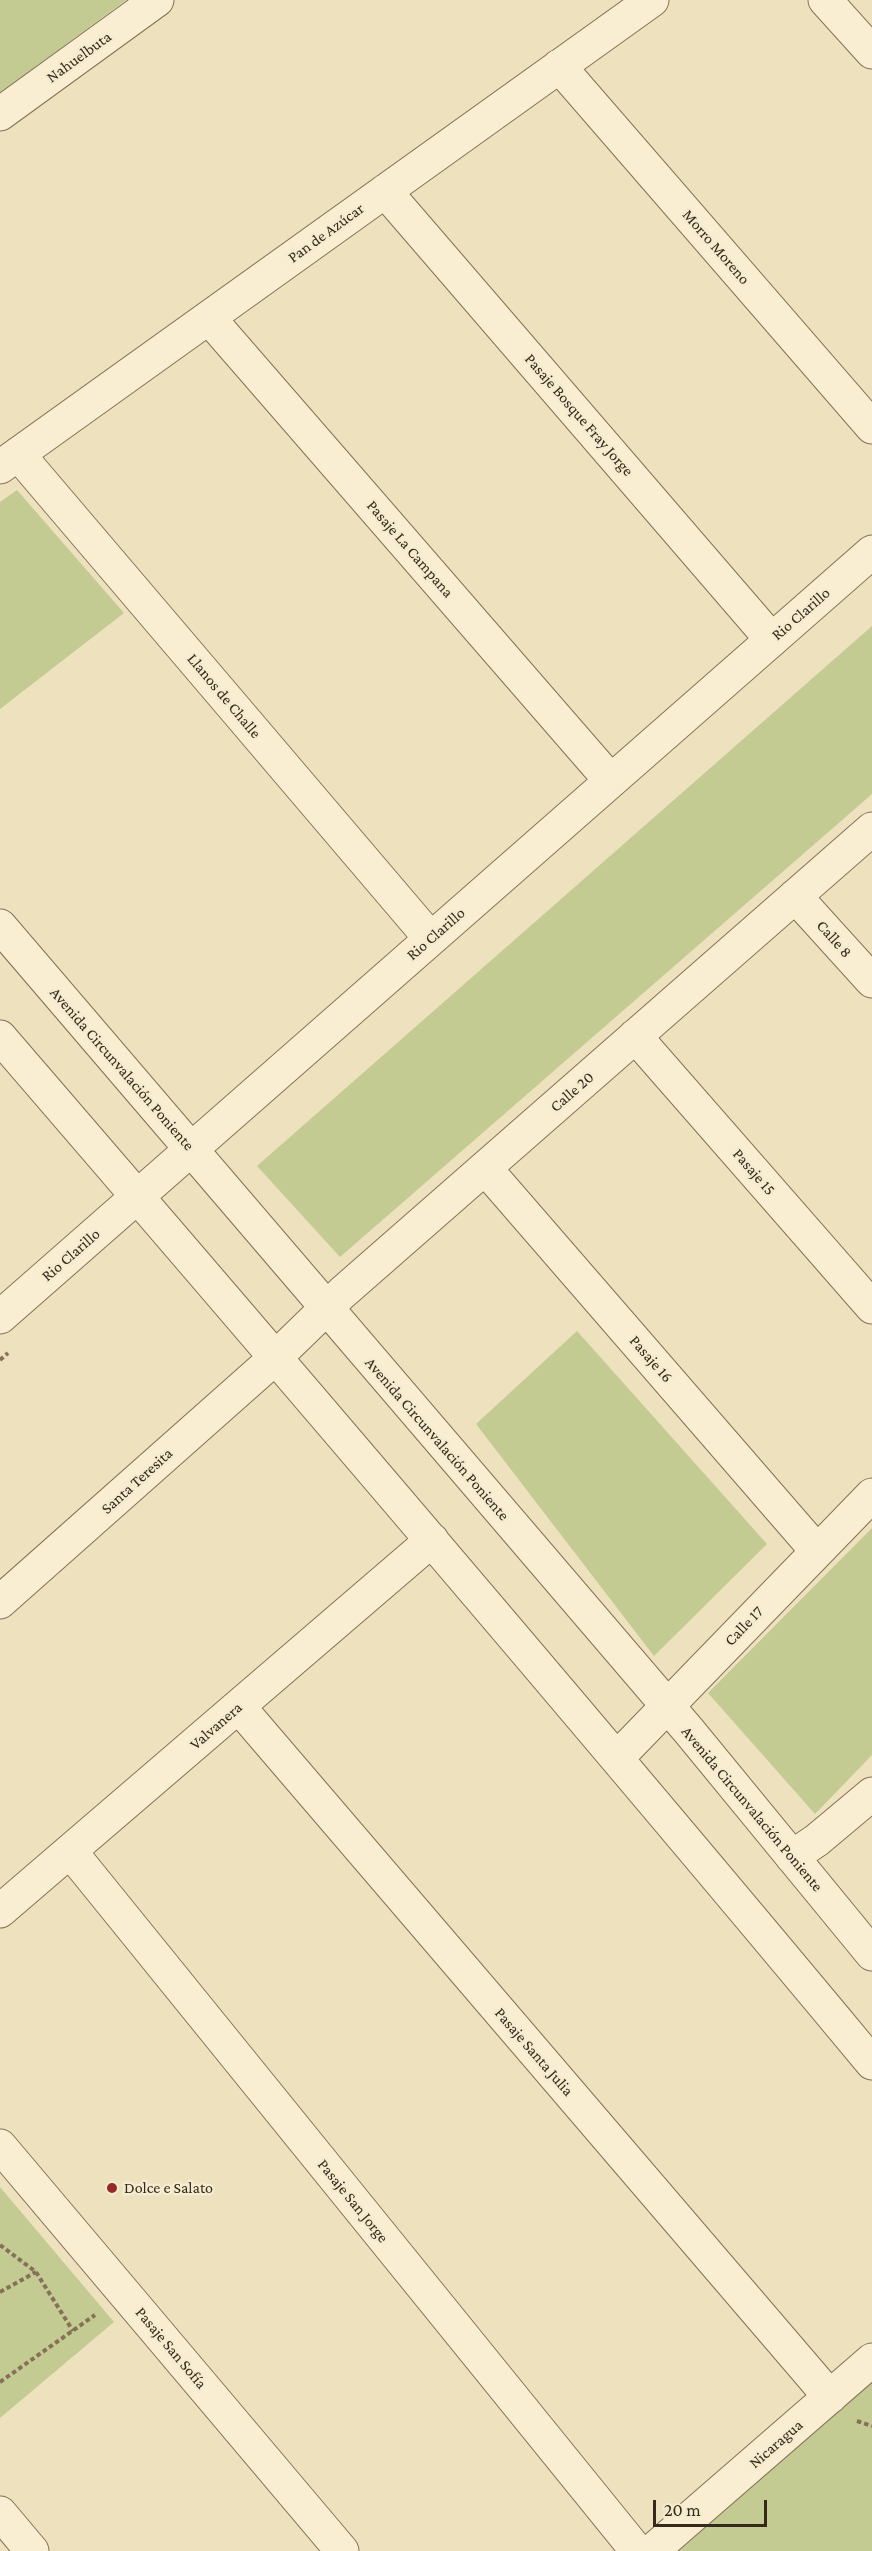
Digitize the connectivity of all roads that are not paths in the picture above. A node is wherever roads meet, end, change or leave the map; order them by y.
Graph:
1 (157, 0) edge
2 (652, 0) edge
3 (825, 0) edge
4 (872, 52) edge
5 (560, 66) junction
6 (0, 114) edge
7 (386, 191) junction
8 (208, 318) junction
9 (872, 427) edge
10 (9, 460) edge
11 (872, 552) edge
12 (772, 640) junction
13 (611, 781) junction
14 (872, 829) edge
15 (795, 896) junction
16 (0, 926) edge
17 (431, 939) junction
18 (872, 981) edge
19 (635, 1036) junction
20 (0, 1037) edge
21 (191, 1149) junction
22 (485, 1168) junction
23 (137, 1196) junction
24 (872, 1307) edge
25 (325, 1308) junction
26 (0, 1317) edge
27 (274, 1359) junction
28 (872, 1495) edge
29 (432, 1540) junction
30 (817, 1551) junction
31 (0, 1602) edge
32 (667, 1706) junction
33 (239, 1707) junction
34 (617, 1758) junction
35 (872, 1794) edge
36 (70, 1851) junction
37 (792, 1857) junction
38 (0, 1911) edge
39 (872, 1954) edge
40 (872, 2063) edge
41 (0, 2146) edge
42 (872, 2360) edge
43 (830, 2397) junction
44 (0, 2513) edge
45 (32, 2551) edge
46 (342, 2551) edge
47 (637, 2551) edge
48 (652, 2551) edge

1 - 6 street, Nahuelbuta
2 - 5 street, Pan de Azúcar
3 - 4 street
5 - 7 street, Pan de Azúcar
5 - 9 street, Morro Moreno
7 - 8 street, Pan de Azúcar
7 - 12 street, Pasaje Bosque Fray Jorge
8 - 10 street, Pan de Azúcar
8 - 13 street, Pasaje La Campana
10 - 17 street, Llanos de Challe
11 - 12 street, Rio Clarillo
12 - 13 street, Rio Clarillo
13 - 17 street, Rio Clarillo
14 - 15 street, Calle 20
15 - 18 street, Calle 8
15 - 19 street, Calle 20
16 - 21 street, Avenida Circunvalación Poniente
17 - 21 street, Rio Clarillo
19 - 22 street, Calle 20
19 - 24 street, Pasaje 15
20 - 23 street
21 - 23 street, Rio Clarillo
21 - 25 street, Avenida Circunvalación Poniente
22 - 25 street, Calle 20
22 - 30 street, Pasaje 16
23 - 26 street, Rio Clarillo
23 - 27 street
25 - 27 street, Calle 20
25 - 32 street, Avenida Circunvalación Poniente
27 - 29 street
27 - 31 street, Santa Teresita
28 - 30 street, Calle 17
29 - 33 street, Valvanera
29 - 34 street
30 - 32 street, Calle 17
32 - 34 street, Calle 17
32 - 37 street, Avenida Circunvalación Poniente
33 - 36 street, Valvanera
33 - 43 street, Pasaje Santa Julia
34 - 40 street
35 - 37 street
36 - 38 street, Valvanera
36 - 47 street, Pasaje San Jorge
37 - 39 street, Avenida Circunvalación Poniente
41 - 46 street, Pasaje San Sofía
42 - 43 street, Nicaragua
43 - 48 street, Nicaragua
44 - 45 street

